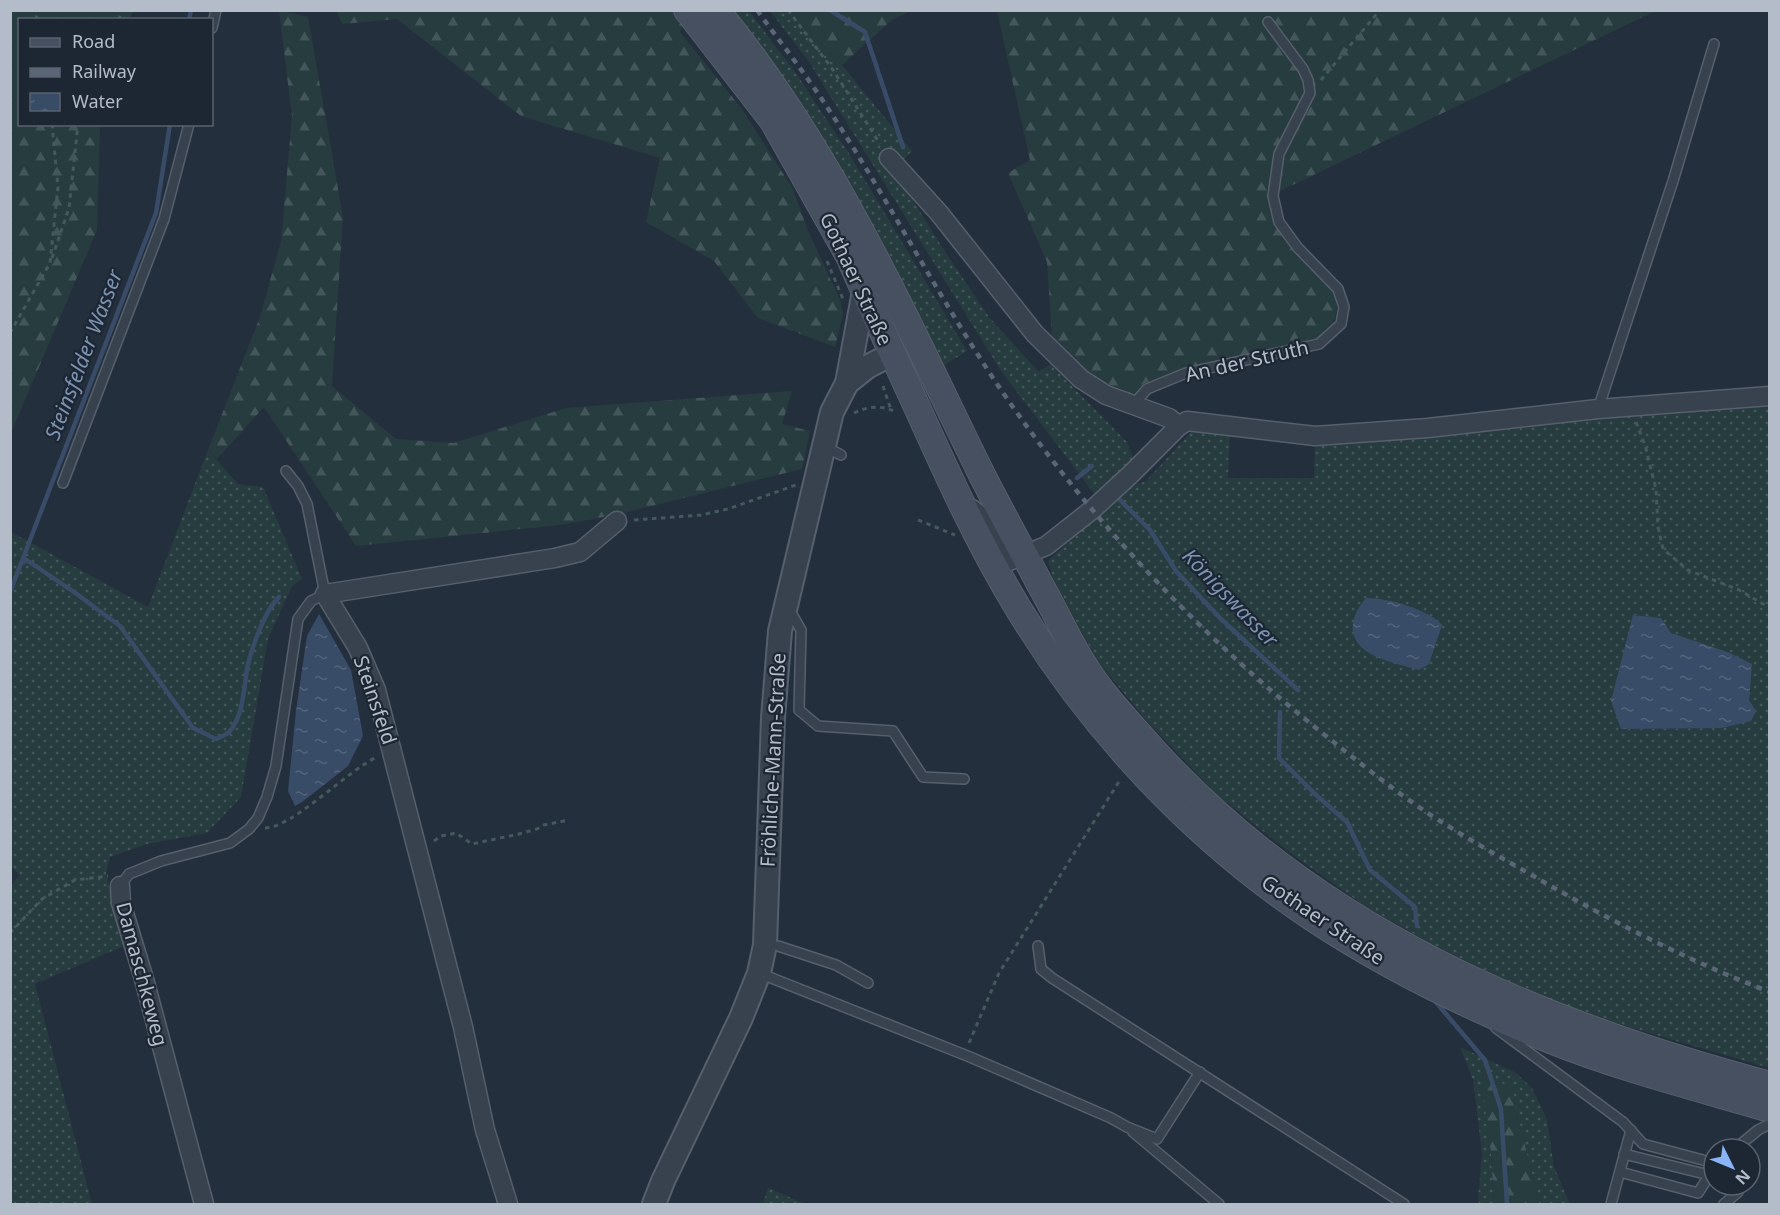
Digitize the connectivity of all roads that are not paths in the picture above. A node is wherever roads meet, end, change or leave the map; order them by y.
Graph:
1 (687, 10) edge
2 (716, 10) edge
3 (1268, 22) dead end
4 (1714, 44) dead end
5 (188, 126) edge
6 (889, 158) road end
7 (864, 291) junction
8 (918, 342) junction
9 (892, 354) junction
10 (847, 383) junction
11 (1770, 396) edge
12 (1132, 405) junction
13 (1598, 409) junction
14 (1179, 426) junction
15 (286, 471) dead end
16 (63, 483) dead end
17 (617, 521) road end
18 (1009, 561) junction
19 (325, 594) junction
20 (786, 604) junction
21 (964, 779) dead end
22 (124, 880) joint
23 (778, 946) dead end
24 (1038, 946) dead end
25 (759, 972) junction
26 (868, 983) dead end
27 (1480, 1010) junction
28 (1200, 1072) junction
29 (1770, 1085) edge
30 (1770, 1109) edge
31 (1770, 1124) edge
32 (1127, 1127) junction
33 (1630, 1131) junction
34 (1750, 1137) edge
35 (1624, 1154) junction
36 (1702, 1161) edge
37 (1620, 1172) junction
38 (1702, 1173) edge
39 (1702, 1186) edge
40 (204, 1204) edge
41 (507, 1204) edge
42 (654, 1204) edge
43 (1220, 1204) edge
44 (1404, 1204) edge
45 (1611, 1204) edge

1 - 7 main road, Gothaer Straße
2 - 8 main road, Gothaer Straße
3 - 12 lane, An der Struth
4 - 13 lane
5 - 16 lane
6 - 12 street
7 - 9 main road, Gothaer Straße
7 - 10 street
8 - 9 street, Fröhliche-Mann-Straße
8 - 18 main road, Gothaer Straße
9 - 10 street, Fröhliche-Mann-Straße
9 - 18 main road, Gothaer Straße
10 - 20 street, Fröhliche-Mann-Straße
11 - 13 street
12 - 14 street
13 - 14 street
14 - 18 street
15 - 19 lane
17 - 19 street
18 - 27 main road, Gothaer Straße
18 - 29 main road, Gothaer Straße
19 - 22 lane, Damaschkeweg
19 - 41 street, Steinsfeld
20 - 21 lane
20 - 25 street, Fröhliche-Mann-Straße
22 - 40 street, Damaschkeweg
23 - 26 lane
24 - 28 lane
25 - 32 lane
25 - 42 street, Fröhliche-Mann-Straße
27 - 30 main road, Gothaer Straße
27 - 33 lane
28 - 32 lane
28 - 44 lane
31 - 34 lane
32 - 43 lane
33 - 35 lane
33 - 36 lane
35 - 37 lane
35 - 38 lane
37 - 39 lane
37 - 45 lane

